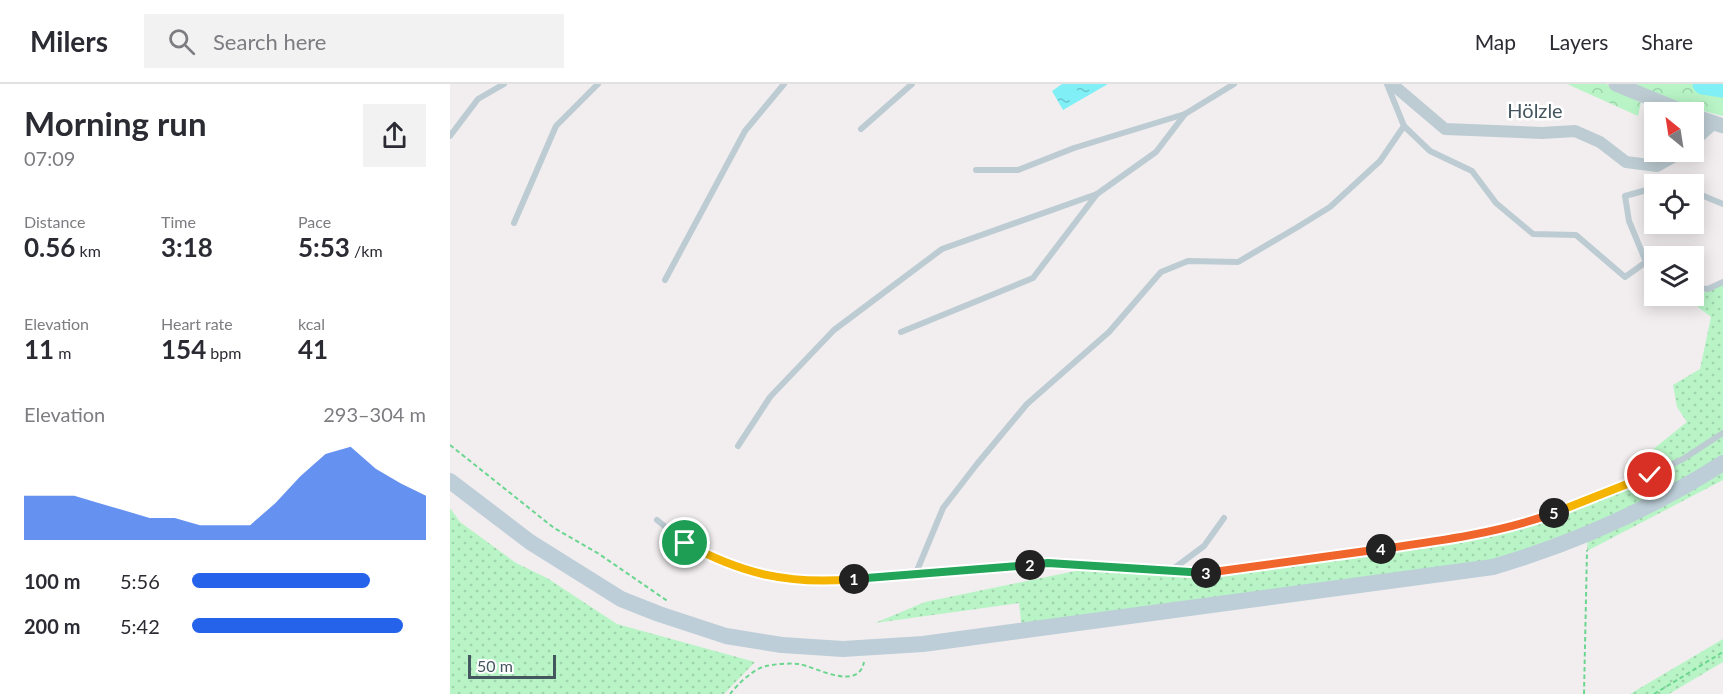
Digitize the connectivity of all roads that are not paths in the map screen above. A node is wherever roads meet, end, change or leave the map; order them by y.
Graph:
1 (504, 84) edge
2 (598, 84) edge
3 (784, 84) edge
4 (912, 84) edge
5 (1234, 84) edge
6 (1387, 84) edge
7 (1392, 84) edge
8 (1616, 84) edge
9 (1660, 102) edge
10 (1185, 114) junction
11 (1718, 125) edge
12 (1404, 126) junction
13 (861, 129) dead end
14 (1704, 134) edge
15 (450, 136) edge
16 (1664, 162) edge
17 (976, 170) dead end
18 (1644, 191) edge
19 (1096, 194) junction
20 (1704, 196) edge
21 (1723, 204) edge
22 (514, 223) dead end
23 (1644, 257) edge
24 (1644, 263) edge
25 (665, 280) dead end
26 (1723, 282) edge
27 (1704, 289) edge
28 (901, 332) dead end
29 (1723, 433) edge
30 (738, 446) dead end
31 (1723, 463) edge
32 (450, 481) edge
33 (1224, 518) dead end
34 (657, 520) dead end
35 (1169, 572) junction
36 (916, 573) junction

1 - 15 lane
2 - 22 lane
3 - 25 lane
4 - 13 lane
5 - 10 lane
6 - 12 lane
7 - 16 street, Hölzle
8 - 9 street
10 - 17 lane
10 - 19 lane
11 - 14 street
12 - 24 lane
12 - 36 lane
18 - 23 lane
19 - 28 lane
19 - 30 lane
20 - 21 lane
26 - 27 lane
29 - 35 lane
31 - 32 main road
33 - 35 lane
34 - 36 lane
35 - 36 lane

